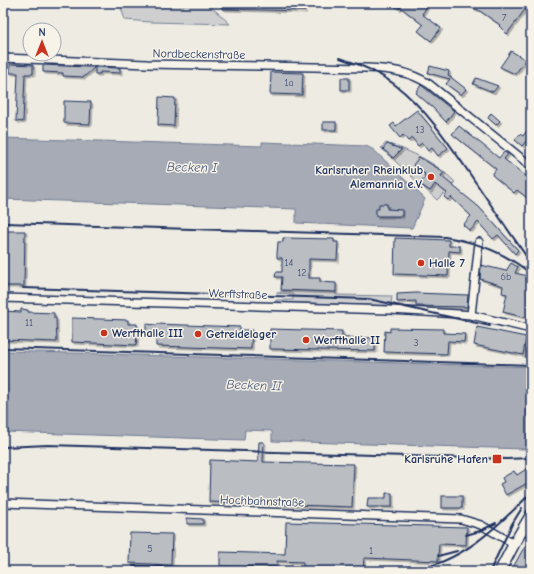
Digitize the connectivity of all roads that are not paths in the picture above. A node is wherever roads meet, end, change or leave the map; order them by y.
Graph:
1 (3, 58) edge
2 (531, 166) edge
3 (479, 242) dead end
4 (3, 298) edge
5 (471, 315) junction
6 (531, 329) edge
7 (3, 503) edge
8 (530, 518) edge
9 (514, 544) junction
10 (500, 571) edge

1 - 2 street, Nordbeckenstraße
3 - 5 street
4 - 5 street, Werftstraße
5 - 6 street, Werftstraße
7 - 9 street, Hochbahnstraße
8 - 9 main road
9 - 10 main road

